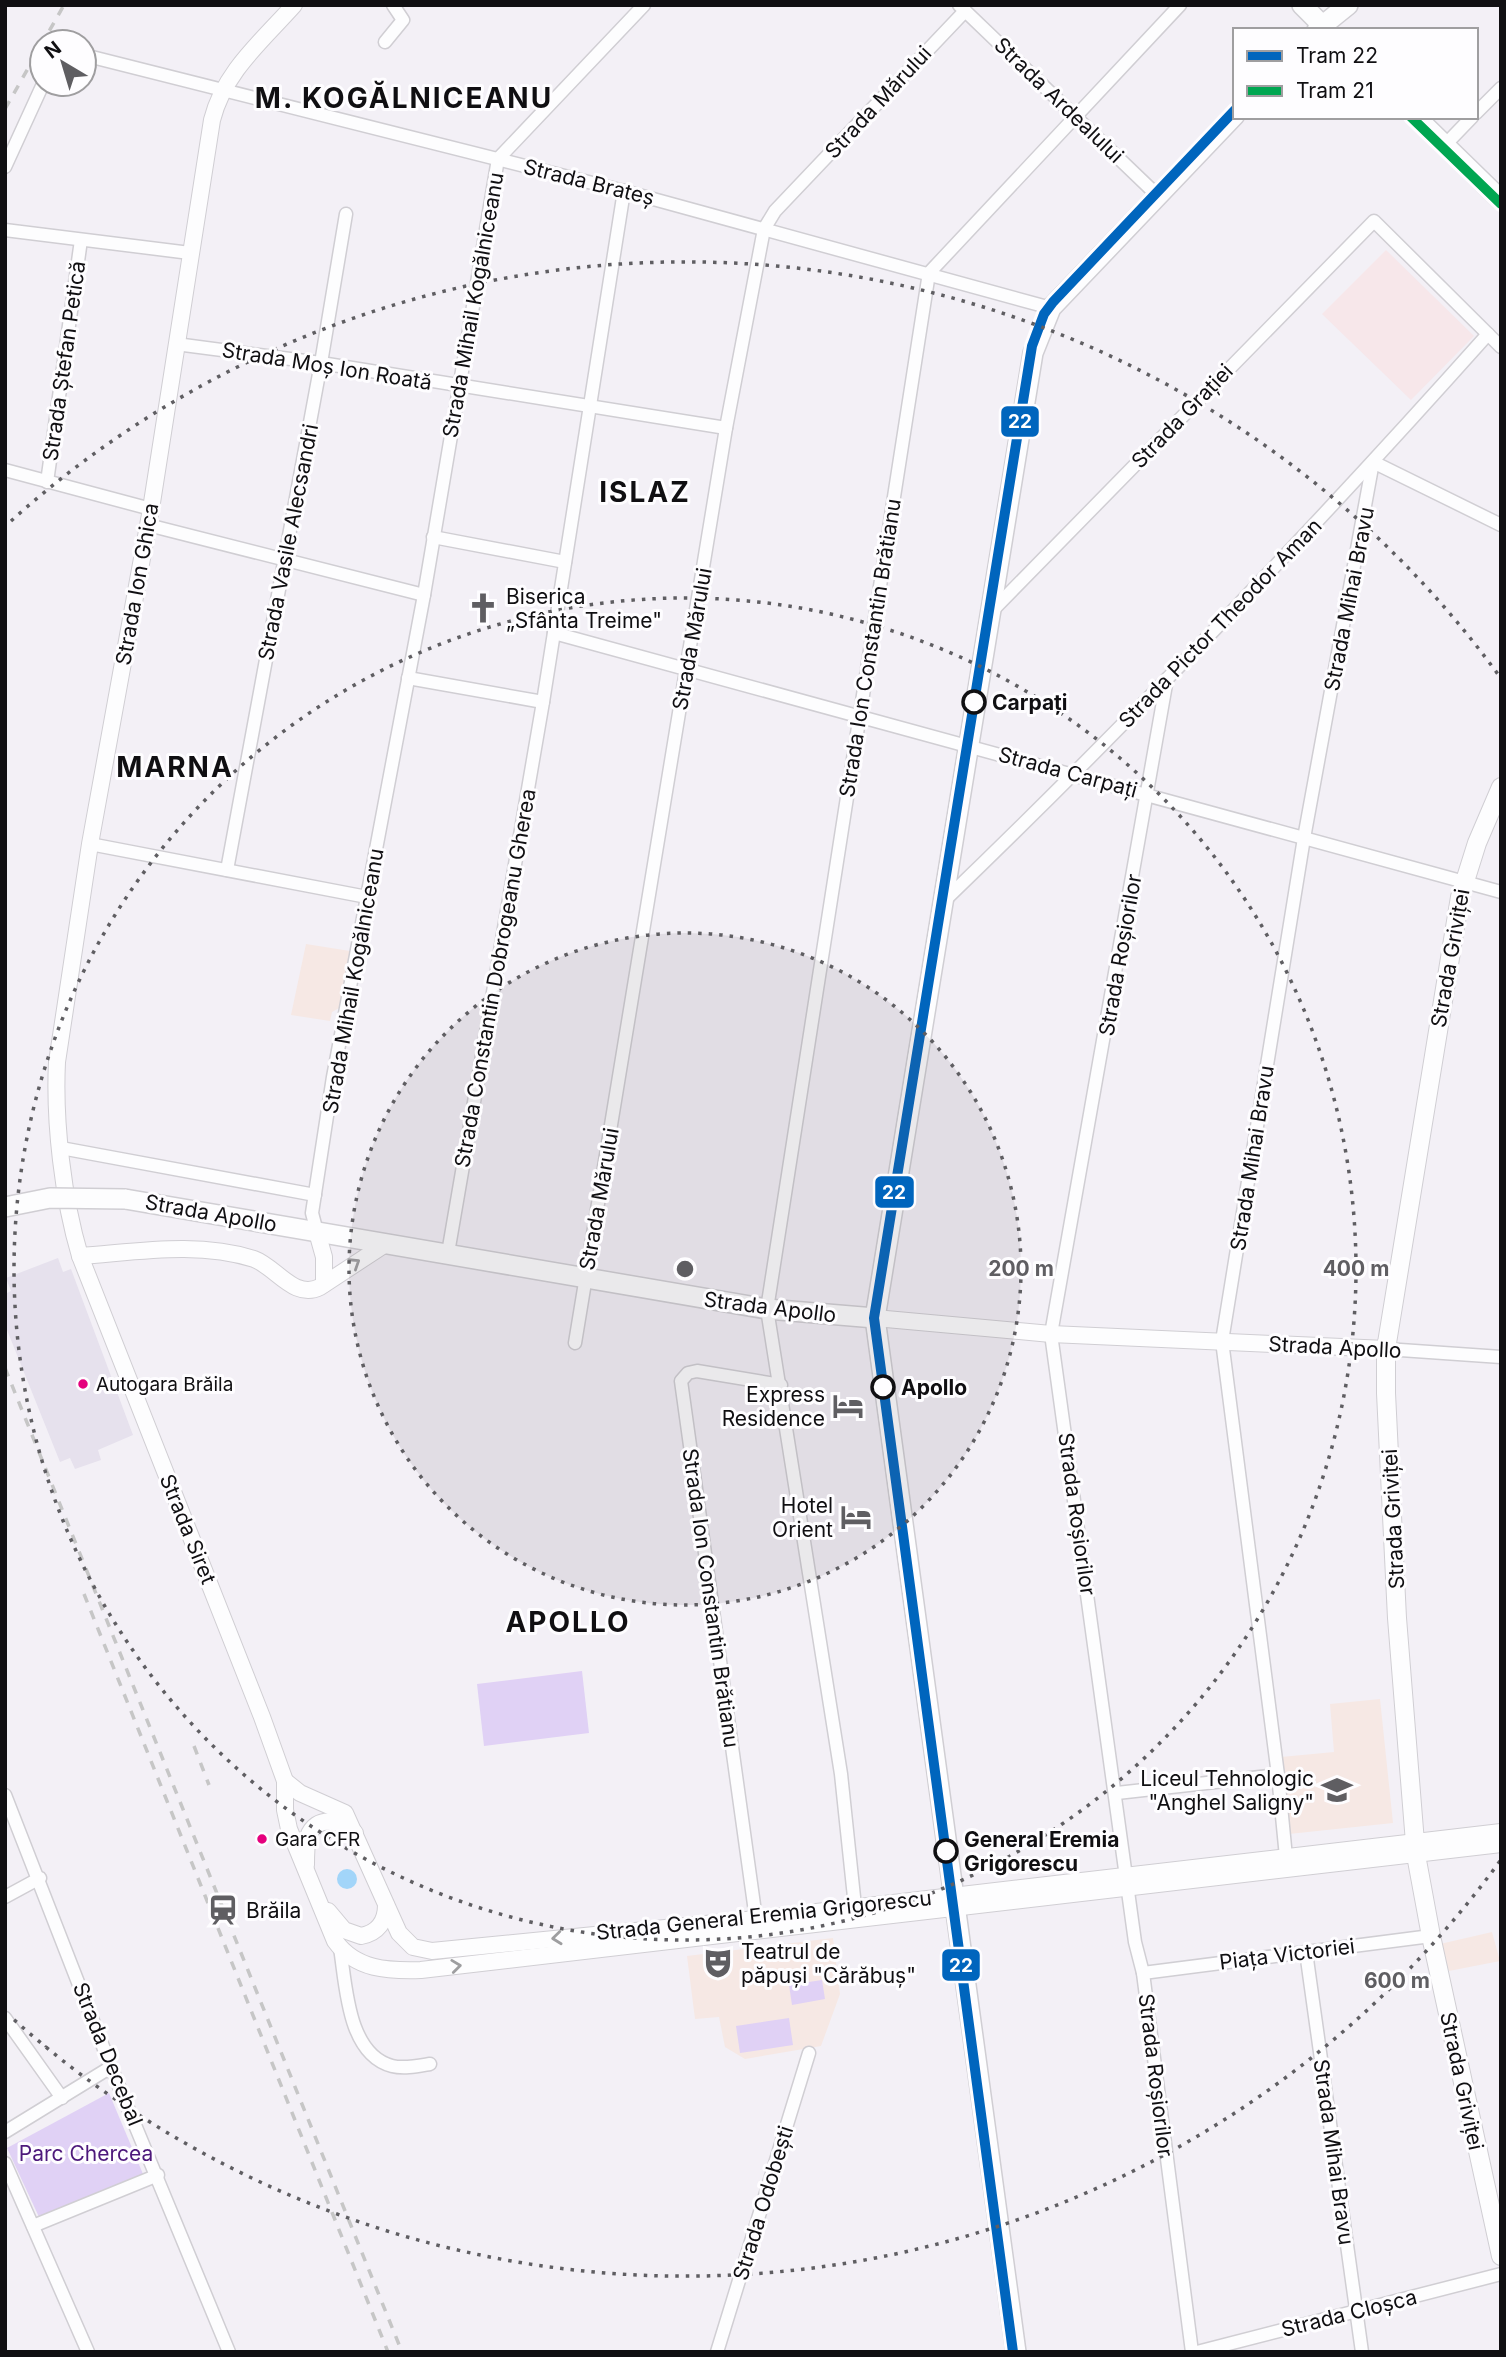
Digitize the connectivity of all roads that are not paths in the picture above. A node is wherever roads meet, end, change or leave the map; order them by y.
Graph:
1 (294, 5) edge
2 (393, 5) edge
3 (644, 5) edge
4 (1180, 5) edge
5 (1302, 5) edge
6 (1333, 5) edge
7 (1348, 5) edge
8 (962, 8) edge
9 (1322, 28) edge
10 (385, 42) dead end
11 (98, 58) edge
12 (223, 88) junction
13 (1501, 88) edge
14 (37, 98) edge
15 (1478, 111) edge
16 (1075, 116) junction
17 (1233, 117) edge
18 (1418, 119) edge
19 (1470, 119) edge
20 (1445, 145) junction
21 (498, 159) junction
22 (5, 167) edge
23 (624, 191) junction
24 (1158, 196) junction
25 (1501, 200) edge
26 (346, 214) dead end
27 (764, 229) junction
28 (5, 230) edge
29 (80, 240) junction
30 (190, 253) junction
31 (929, 273) junction
32 (1051, 308) junction
33 (1488, 334) junction
34 (176, 344) junction
35 (1501, 347) edge
36 (321, 363) junction
37 (459, 387) junction
38 (589, 408) junction
39 (726, 428) junction
40 (1373, 462) junction
41 (5, 470) edge
42 (47, 482) junction
43 (149, 517) junction
44 (1501, 525) edge
45 (433, 537) junction
46 (285, 558) junction
47 (565, 562) junction
48 (425, 595) junction
49 (991, 612) junction
50 (554, 632) junction
51 (688, 667) junction
52 (408, 678) junction
53 (1167, 679) junction
54 (543, 702) junction
55 (858, 714) junction
56 (969, 746) junction
57 (1074, 773) junction
58 (1501, 787) edge
59 (1149, 794) junction
60 (1304, 838) junction
61 (90, 844) junction
62 (227, 870) junction
63 (1463, 881) junction
64 (1501, 892) edge
65 (367, 897) junction
66 (943, 902) junction
67 (61, 1148) junction
68 (67, 1190) joint
69 (315, 1195) junction
70 (5, 1207) edge
71 (317, 1231) junction
72 (387, 1243) junction
73 (448, 1253) junction
74 (80, 1256) junction
75 (586, 1279) junction
76 (324, 1284) junction
77 (767, 1310) junction
78 (875, 1318) junction
79 (1051, 1334) junction
80 (1222, 1341) junction
81 (575, 1343) dead end
82 (1386, 1349) junction
83 (1501, 1357) edge
84 (781, 1385) junction
85 (1278, 1775) junction
86 (285, 1781) junction
87 (1117, 1793) junction
88 (5, 1795) edge
89 (1501, 1832) edge
90 (357, 1834) junction
91 (1501, 1844) edge
92 (1415, 1849) junction
93 (1286, 1857) junction
94 (305, 1868) junction
95 (40, 1878) junction
96 (1128, 1881) junction
97 (5, 1897) edge
98 (317, 1898) junction
99 (954, 1900) junction
100 (386, 1905) junction
101 (855, 1912) junction
102 (756, 1919) junction
103 (1431, 1936) junction
104 (340, 1948) junction
105 (1306, 1952) junction
106 (1143, 1973) junction
107 (5, 2018) edge
108 (809, 2053) dead end
109 (430, 2064) dead end
110 (111, 2067) junction
111 (62, 2098) junction
112 (5, 2133) edge
113 (5, 2163) edge
114 (158, 2175) junction
115 (33, 2225) junction
116 (1501, 2256) edge
117 (1501, 2274) edge
118 (1356, 2312) junction
119 (88, 2352) edge
120 (229, 2352) edge
121 (717, 2352) edge
122 (1016, 2352) edge
123 (1192, 2352) edge
124 (1197, 2352) edge
125 (1362, 2352) edge

1 - 12 street, Strada Ion Ghica
2 - 10 street
3 - 21 street, Strada Mihail Kogălniceanu
4 - 16 street
5 - 9 main road
6 - 9 main road
7 - 9 main road
8 - 16 street, Strada Ardealului
8 - 27 street, Strada Mărului
11 - 12 street, Strada Brateș
12 - 21 street, Strada Brateș
12 - 30 street, Strada Ion Ghica
13 - 15 street
14 - 22 street
16 - 24 street, Strada Ardealului
16 - 31 street
17 - 24 main road
18 - 20 main road
19 - 20 street
20 - 25 main road
21 - 23 street, Strada Brateș
21 - 37 street, Strada Mihail Kogălniceanu
23 - 27 street, Strada Brateș
23 - 38 street
24 - 32 main road
26 - 36 street, Strada Vasile Alecsandri
27 - 31 street, Strada Brateș
27 - 39 street, Strada Mărului
28 - 29 street
29 - 30 street
29 - 42 street, Strada Ștefan Petică
30 - 34 street, Strada Ion Ghica
31 - 32 street, Strada Brateș
31 - 55 street, Strada Ion Constantin Brătianu
32 - 49 main road
33 - 35 street
33 - 40 street, Strada Pictor Theodor Aman
33 - 49 street, Strada Grației
34 - 36 street, Strada Moș Ion Roată
34 - 43 street, Strada Ion Ghica
36 - 37 street, Strada Moș Ion Roată
36 - 46 street, Strada Vasile Alecsandri
37 - 38 street, Strada Moș Ion Roată
37 - 45 street, Strada Mihail Kogălniceanu
38 - 39 street, Strada Moș Ion Roată
38 - 47 street
39 - 51 street, Strada Mărului
40 - 44 street
40 - 53 street, Strada Pictor Theodor Aman
40 - 60 street, Strada Mihai Bravu
41 - 42 street
42 - 43 street
43 - 46 street
43 - 61 street, Strada Ion Ghica
45 - 47 street
45 - 48 street, Strada Mihail Kogălniceanu
46 - 48 street
46 - 62 street, Strada Vasile Alecsandri
47 - 50 street, Strada Constantin Dobrogeanu Gherea
48 - 52 street, Strada Mihail Kogălniceanu
49 - 56 main road
50 - 51 street, Strada Carpați
50 - 54 street, Strada Constantin Dobrogeanu Gherea
51 - 55 street, Strada Carpați
51 - 75 street, Strada Mărului
52 - 54 street
52 - 65 street, Strada Mihail Kogălniceanu
53 - 57 street, Strada Pictor Theodor Aman
53 - 59 street, Strada Roșiorilor
54 - 73 street, Strada Constantin Dobrogeanu Gherea
55 - 56 street, Strada Carpați
55 - 77 street, Strada Ion Constantin Brătianu
56 - 57 street, Strada Carpați
56 - 66 main road
57 - 59 street, Strada Carpați
57 - 66 street, Strada Pictor Theodor Aman
58 - 63 main road, Strada Griviței
59 - 60 street, Strada Carpați
59 - 79 street, Strada Roșiorilor
60 - 63 street, Strada Carpați
60 - 80 street, Strada Mihai Bravu
61 - 62 street
61 - 67 street, Strada Ion Ghica
62 - 65 street
63 - 64 street, Strada Carpați
63 - 82 main road, Strada Griviței
65 - 69 street, Strada Mihail Kogălniceanu
66 - 78 main road
67 - 68 street, Strada Ion Ghica
67 - 69 street
68 - 74 street, Strada Siret
69 - 71 street, Strada Mihail Kogălniceanu
70 - 71 main road, Strada Apollo, bridge
71 - 72 main road, Strada Apollo
71 - 76 street, Strada Mihail Kogălniceanu
72 - 73 main road, Strada Apollo
76 -> 72 street
73 - 75 main road, Strada Apollo
74 - 76 street
74 - 86 street, Strada Siret
75 - 77 main road, Strada Apollo
75 - 81 street, Strada Mărului
77 - 78 main road, Strada Apollo
77 - 84 street, Strada Ion Constantin Brătianu
78 - 79 street, Strada Apollo
78 - 99 main road
79 - 80 street, Strada Apollo
79 - 87 street, Strada Roșiorilor
80 - 82 street, Strada Apollo
80 - 85 street, Strada Mihai Bravu
82 - 83 street, Strada Apollo
82 - 92 main road, Strada Griviței
84 - 101 street, Strada Ion Constantin Brătianu
84 - 102 street, Strada Ion Constantin Brătianu
85 - 87 street
85 - 93 street, Strada Mihai Bravu
86 - 90 street, Strada General Eremia Grigorescu
86 - 94 street, Strada Siret
87 - 96 street, Strada Roșiorilor
88 - 95 street, Strada Decebal
89 - 92 street, Strada General Eremia Grigorescu
90 - 94 street
90 - 100 street, Strada General Eremia Grigorescu
91 - 92 street, Strada General Eremia Grigorescu
92 - 93 street, Strada General Eremia Grigorescu
92 - 96 street, Strada General Eremia Grigorescu
92 - 103 main road, Strada Griviței
93 - 96 street, Strada General Eremia Grigorescu
94 - 98 street, Strada Siret
95 - 97 street
95 - 110 street, Strada Decebal
96 - 99 street, Strada General Eremia Grigorescu
96 - 106 street, Strada Roșiorilor
98 - 100 street, Strada Siret
98 - 104 street, Strada Siret
99 - 101 street, Strada General Eremia Grigorescu
99 - 122 main road
102 -> 100 street, Strada General Eremia Grigorescu
101 - 102 street, Strada General Eremia Grigorescu
104 -> 101 street, Strada General Eremia Grigorescu
103 - 105 street, Piața Victoriei
103 - 116 main road, Strada Griviței
104 - 109 street
105 - 106 street, Piața Victoriei
105 - 118 street, Strada Mihai Bravu
106 - 123 street, Strada Roșiorilor
107 - 111 street
108 - 121 street, Strada Odobești
110 - 111 street
110 - 114 street, Strada Decebal
111 - 112 street
113 - 115 street
114 - 115 street
114 - 120 street, Strada Decebal
115 - 119 street
117 - 118 street, Strada Cloșca
118 - 124 street, Strada Cloșca
118 - 125 street, Strada Mihai Bravu

